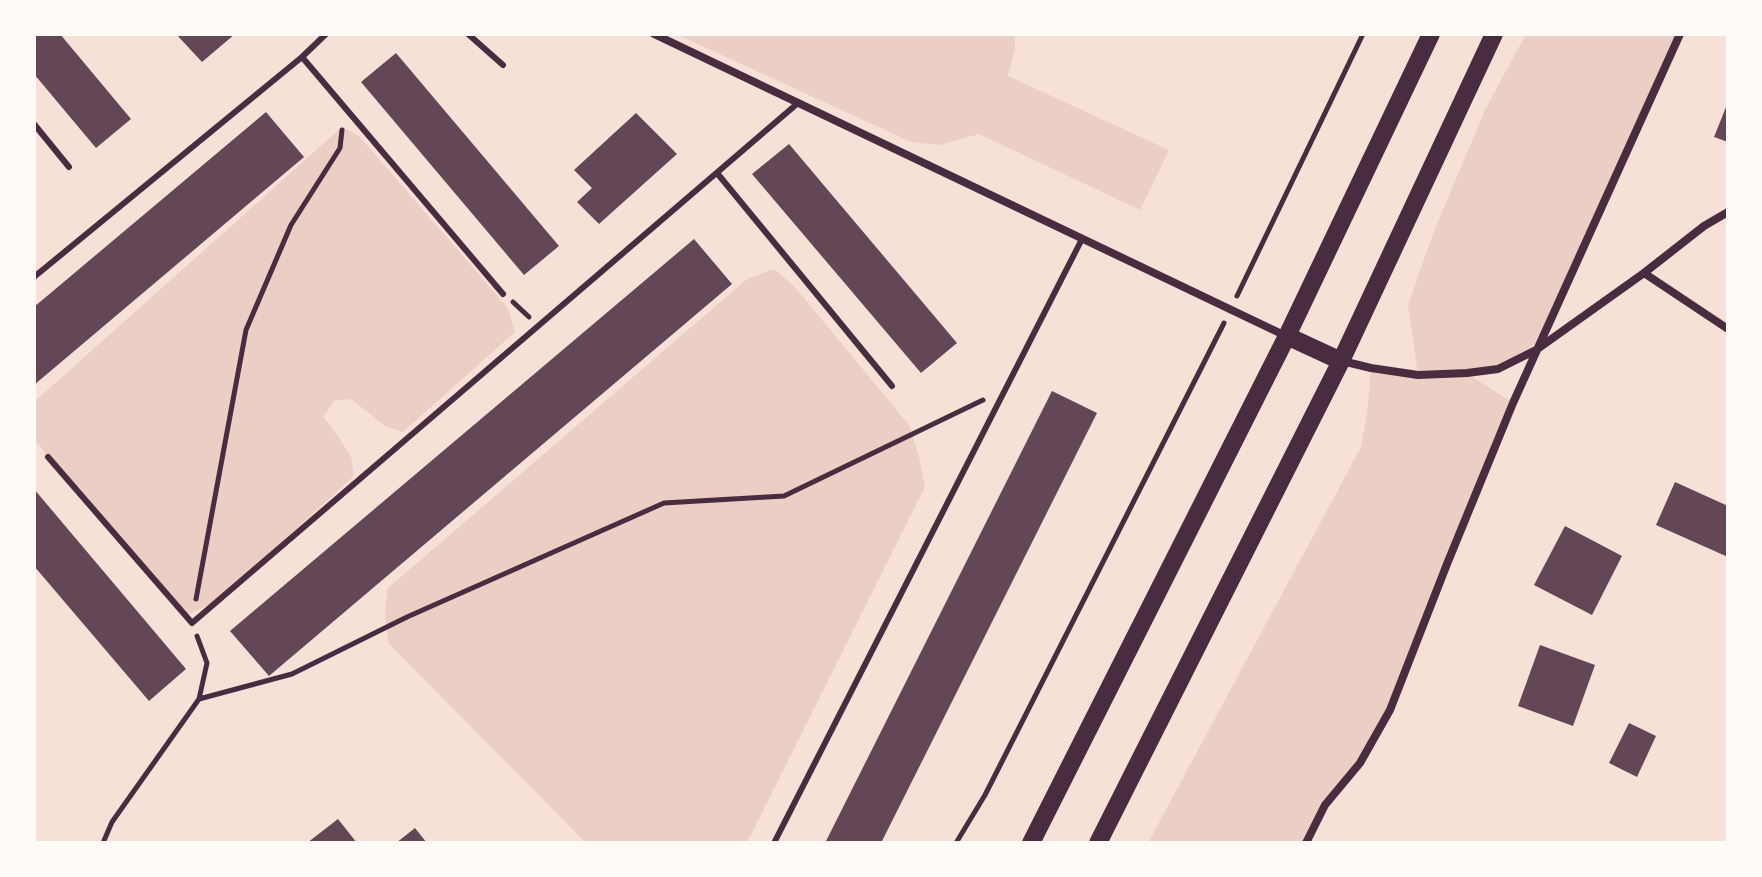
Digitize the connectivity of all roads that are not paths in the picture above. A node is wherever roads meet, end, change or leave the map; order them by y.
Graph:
1 (326, 34) edge
2 (468, 34) edge
3 (654, 34) edge
4 (1431, 34) edge
5 (1494, 34) edge
6 (1680, 34) edge
7 (302, 57) junction
8 (503, 65) dead end
9 (798, 103) junction
10 (34, 124) edge
11 (69, 167) dead end
12 (717, 173) junction
13 (1728, 212) edge
14 (1082, 239) junction
15 (1644, 273) junction
16 (34, 277) edge
17 (503, 294) road end
18 (1728, 329) edge
19 (1287, 336) junction
20 (1536, 350) junction
21 (1341, 361) junction
22 (892, 386) dead end
23 (48, 457) dead end
24 (774, 843) edge
25 (1031, 843) edge
26 (1098, 843) edge
27 (1306, 843) edge

1 - 7 lane
2 - 8 lane
3 - 9 street
4 - 19 main road
5 - 21 main road
6 - 20 street
7 - 16 lane
7 - 17 lane
9 - 12 lane
9 - 14 street
10 - 11 lane
12 - 22 lane
12 - 23 lane
13 - 15 street
14 - 19 street
14 - 24 lane
15 - 18 street
15 - 20 street
19 - 21 main road
19 - 25 main road
20 - 21 street
20 - 27 street
21 - 26 main road

